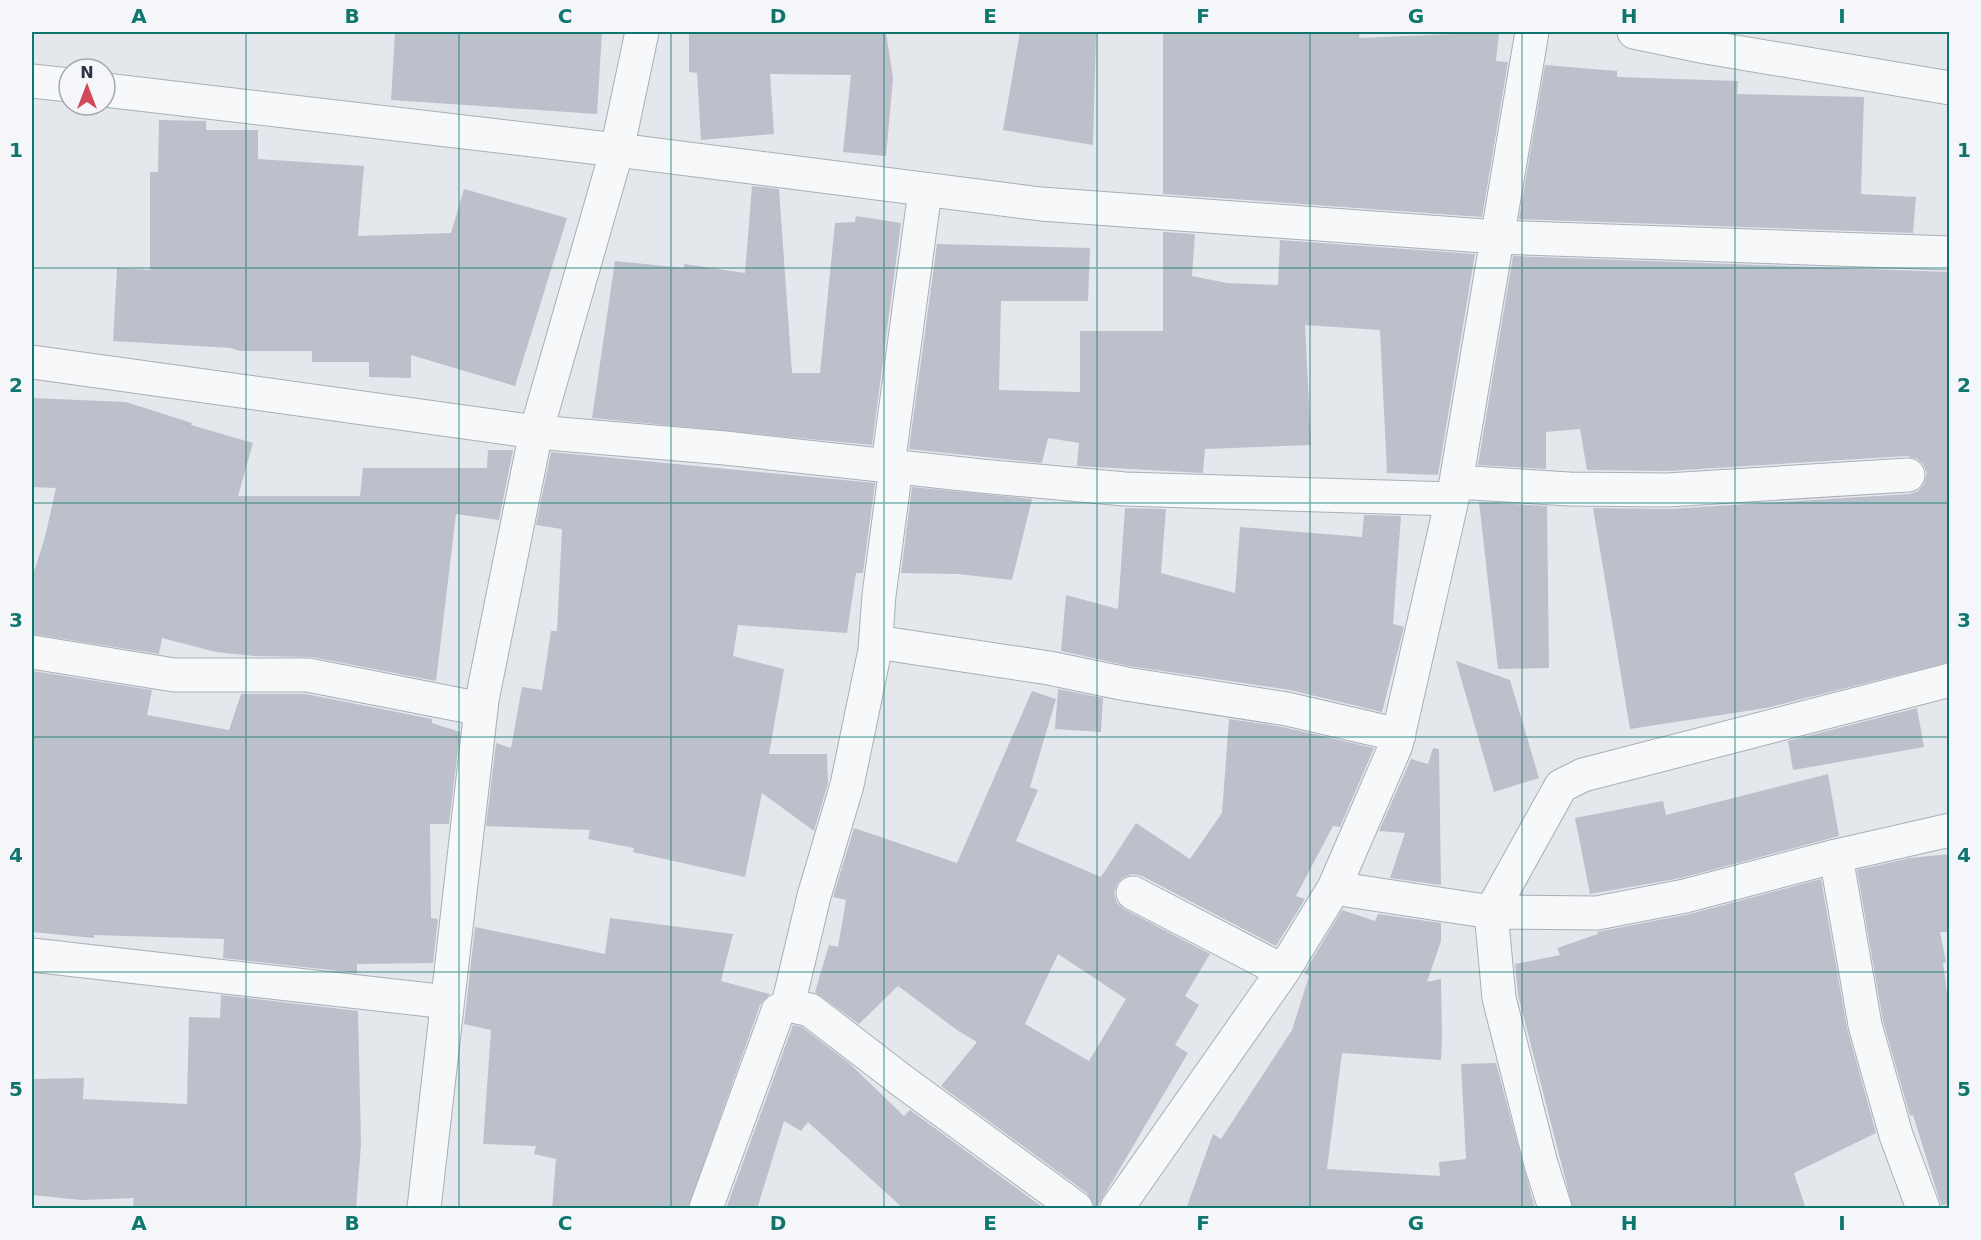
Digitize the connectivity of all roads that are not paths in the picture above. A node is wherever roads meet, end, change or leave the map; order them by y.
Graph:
1 (642, 32) edge
2 (1532, 32) edge
3 (1634, 32) edge
4 (32, 81) edge
5 (57, 84) edge
6 (1950, 88) edge
7 (117, 91) edge
8 (618, 150) junction
9 (925, 191) junction
10 (1498, 237) junction
11 (1950, 253) edge
12 (32, 362) edge
13 (536, 432) junction
14 (892, 466) junction
15 (1908, 475) dead end
16 (1454, 490) junction
17 (876, 642) junction
18 (32, 652) edge
19 (1950, 680) edge
20 (481, 709) junction
21 (1399, 735) junction
22 (1950, 830) edge
23 (1836, 855) junction
24 (1334, 888) junction
25 (1132, 893) dead end
26 (1491, 912) junction
27 (32, 955) edge
28 (1283, 971) junction
29 (447, 1002) junction
30 (788, 1005) junction
31 (424, 1209) edge
32 (706, 1209) edge
33 (1076, 1209) edge
34 (1117, 1209) edge
35 (1555, 1209) edge
36 (1923, 1209) edge

1 - 8 street
2 - 10 street
3 - 6 street
4 - 5 street
7 - 8 street
8 - 9 street
8 - 13 street
9 - 10 street
9 - 14 street
10 - 11 street
10 - 16 street
12 - 13 street
13 - 14 street
13 - 20 street
14 - 16 street
14 - 17 street
15 - 16 street
16 - 21 street
17 - 21 street
17 - 30 street
18 - 20 street
19 - 26 street
20 - 29 street
21 - 24 street
22 - 23 street
23 - 26 street
23 - 36 street
24 - 26 street
24 - 28 street
25 - 28 street
26 - 35 street
27 - 29 street
28 - 34 street
29 - 31 street
30 - 32 street
30 - 33 street

